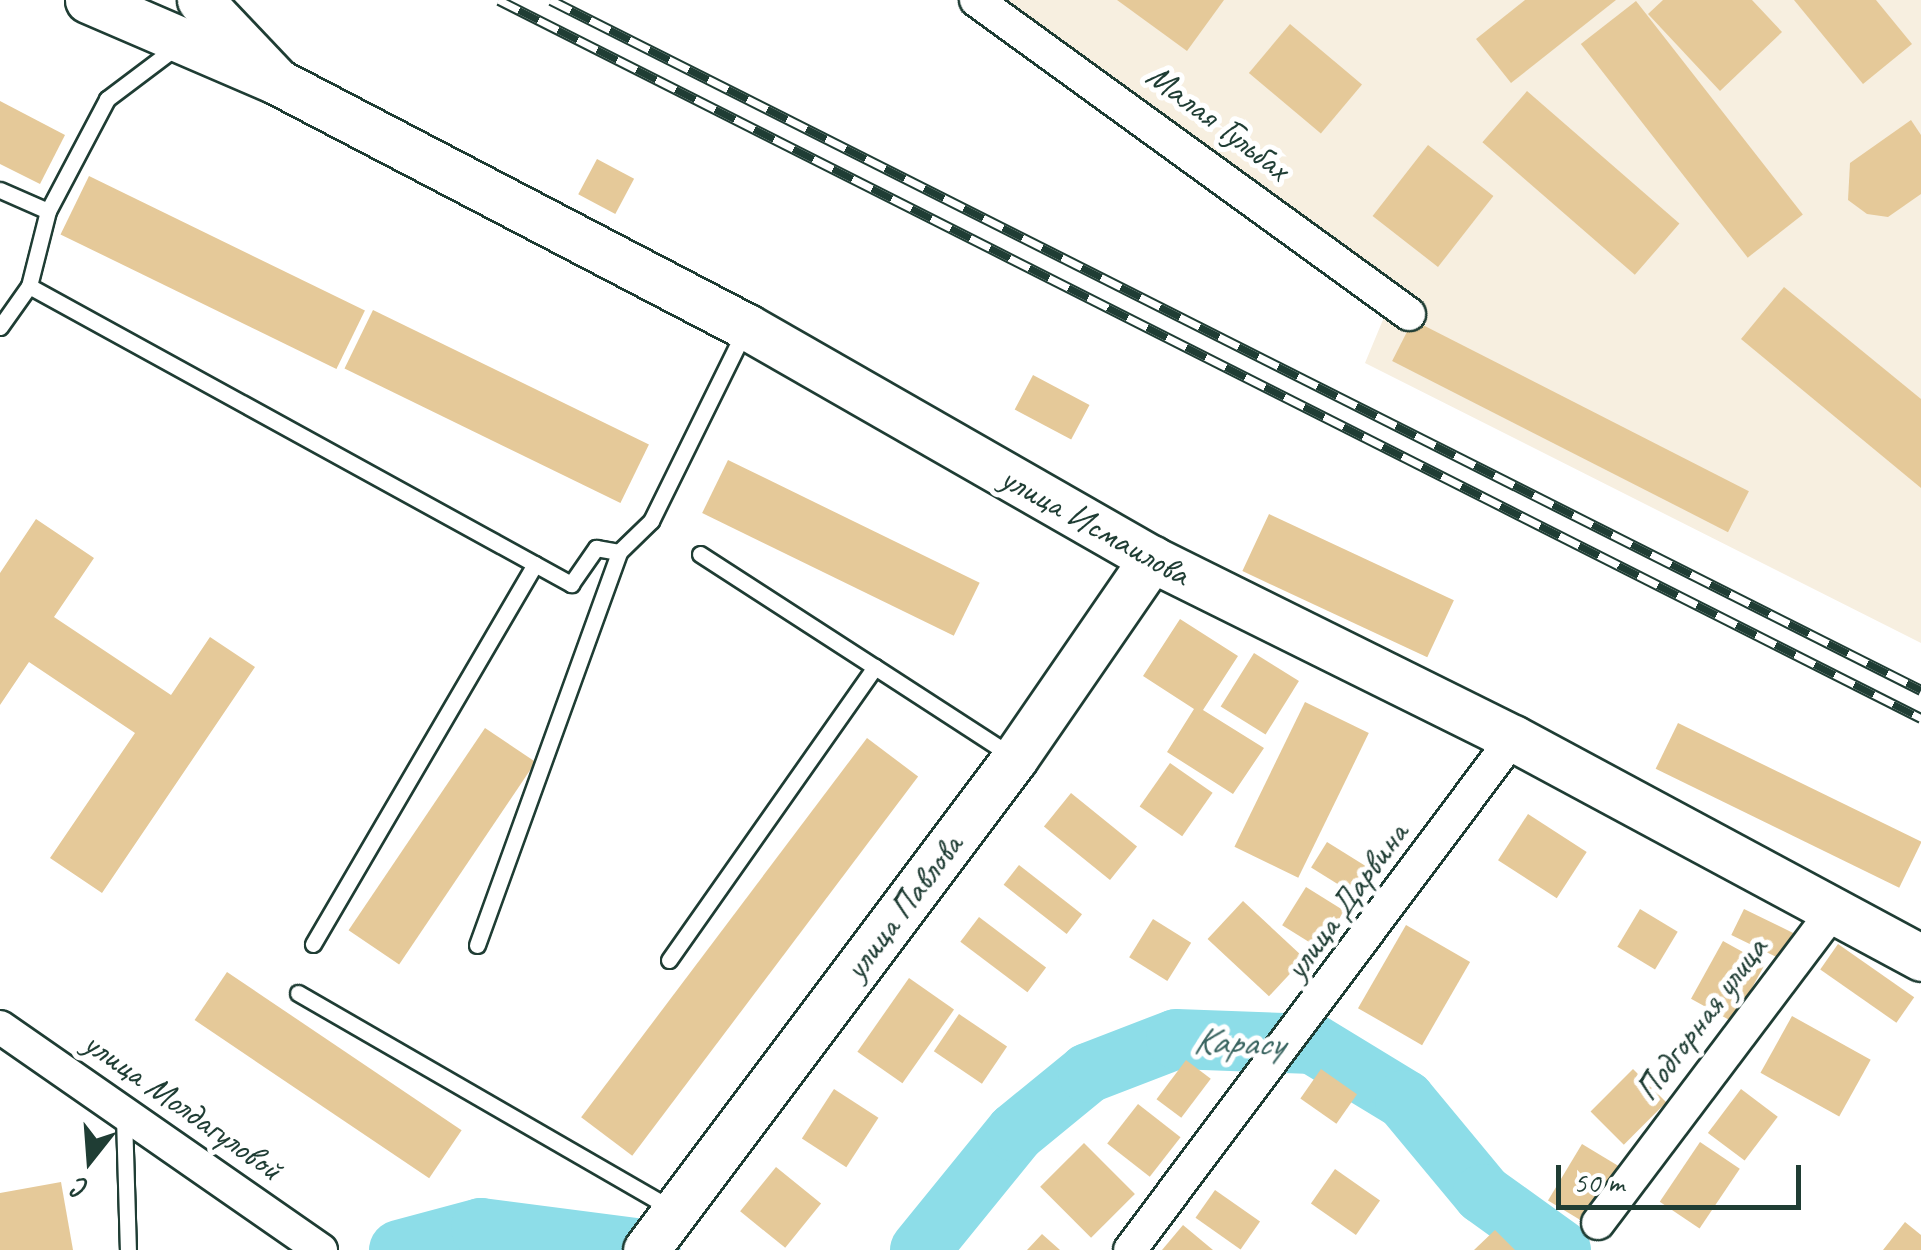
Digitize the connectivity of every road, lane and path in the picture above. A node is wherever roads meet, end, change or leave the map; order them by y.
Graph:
1 (88, 0) edge
2 (200, 0) edge
3 (976, 0) edge
4 (179, 44) junction
5 (276, 81) junction
6 (0, 190) edge
7 (48, 210) junction
8 (29, 286) junction
9 (1409, 314) dead end
10 (747, 327) junction
11 (0, 328) edge
12 (620, 552) junction
13 (700, 554) dead end
14 (1152, 559) junction
15 (535, 564) junction
16 (875, 667) junction
17 (1513, 738) junction
18 (1015, 758) junction
19 (1832, 912) junction
20 (314, 944) dead end
21 (476, 945) dead end
22 (1921, 958) edge
23 (669, 960) dead end
24 (298, 993) dead end
25 (0, 1027) edge
26 (124, 1114) junction
27 (675, 1211) junction
28 (1598, 1223) dead end
29 (128, 1250) edge
30 (320, 1250) edge
31 (646, 1250) edge
32 (1130, 1250) edge

1 - 4 main road, улица Исмаилова
2 - 5 main road, улица Исмаилова
3 - 9 street, Малая Гульбах
4 - 5 main road, улица Исмаилова
4 - 7 lane
5 - 10 main road, улица Исмаилова
6 - 7 lane
7 - 8 lane
8 - 11 lane
8 - 15 lane
10 - 12 lane
10 - 14 main road, улица Исмаилова
12 - 15 lane
12 - 21 lane
13 - 16 lane
14 - 17 main road, улица Исмаилова
14 - 18 main road, улица Павлова
15 - 20 lane
16 - 18 lane
16 - 23 lane
17 - 19 main road, улица Исмаилова
17 - 32 street, улица Дарвина
18 - 27 main road, улица Павлова
19 - 22 main road, улица Исмаилова
19 - 28 street, Подгорная улица
24 - 27 lane
25 - 26 street, улица Молдагуловой
26 - 29 lane
26 - 30 street, улица Молдагуловой
27 - 31 main road, улица Павлова

